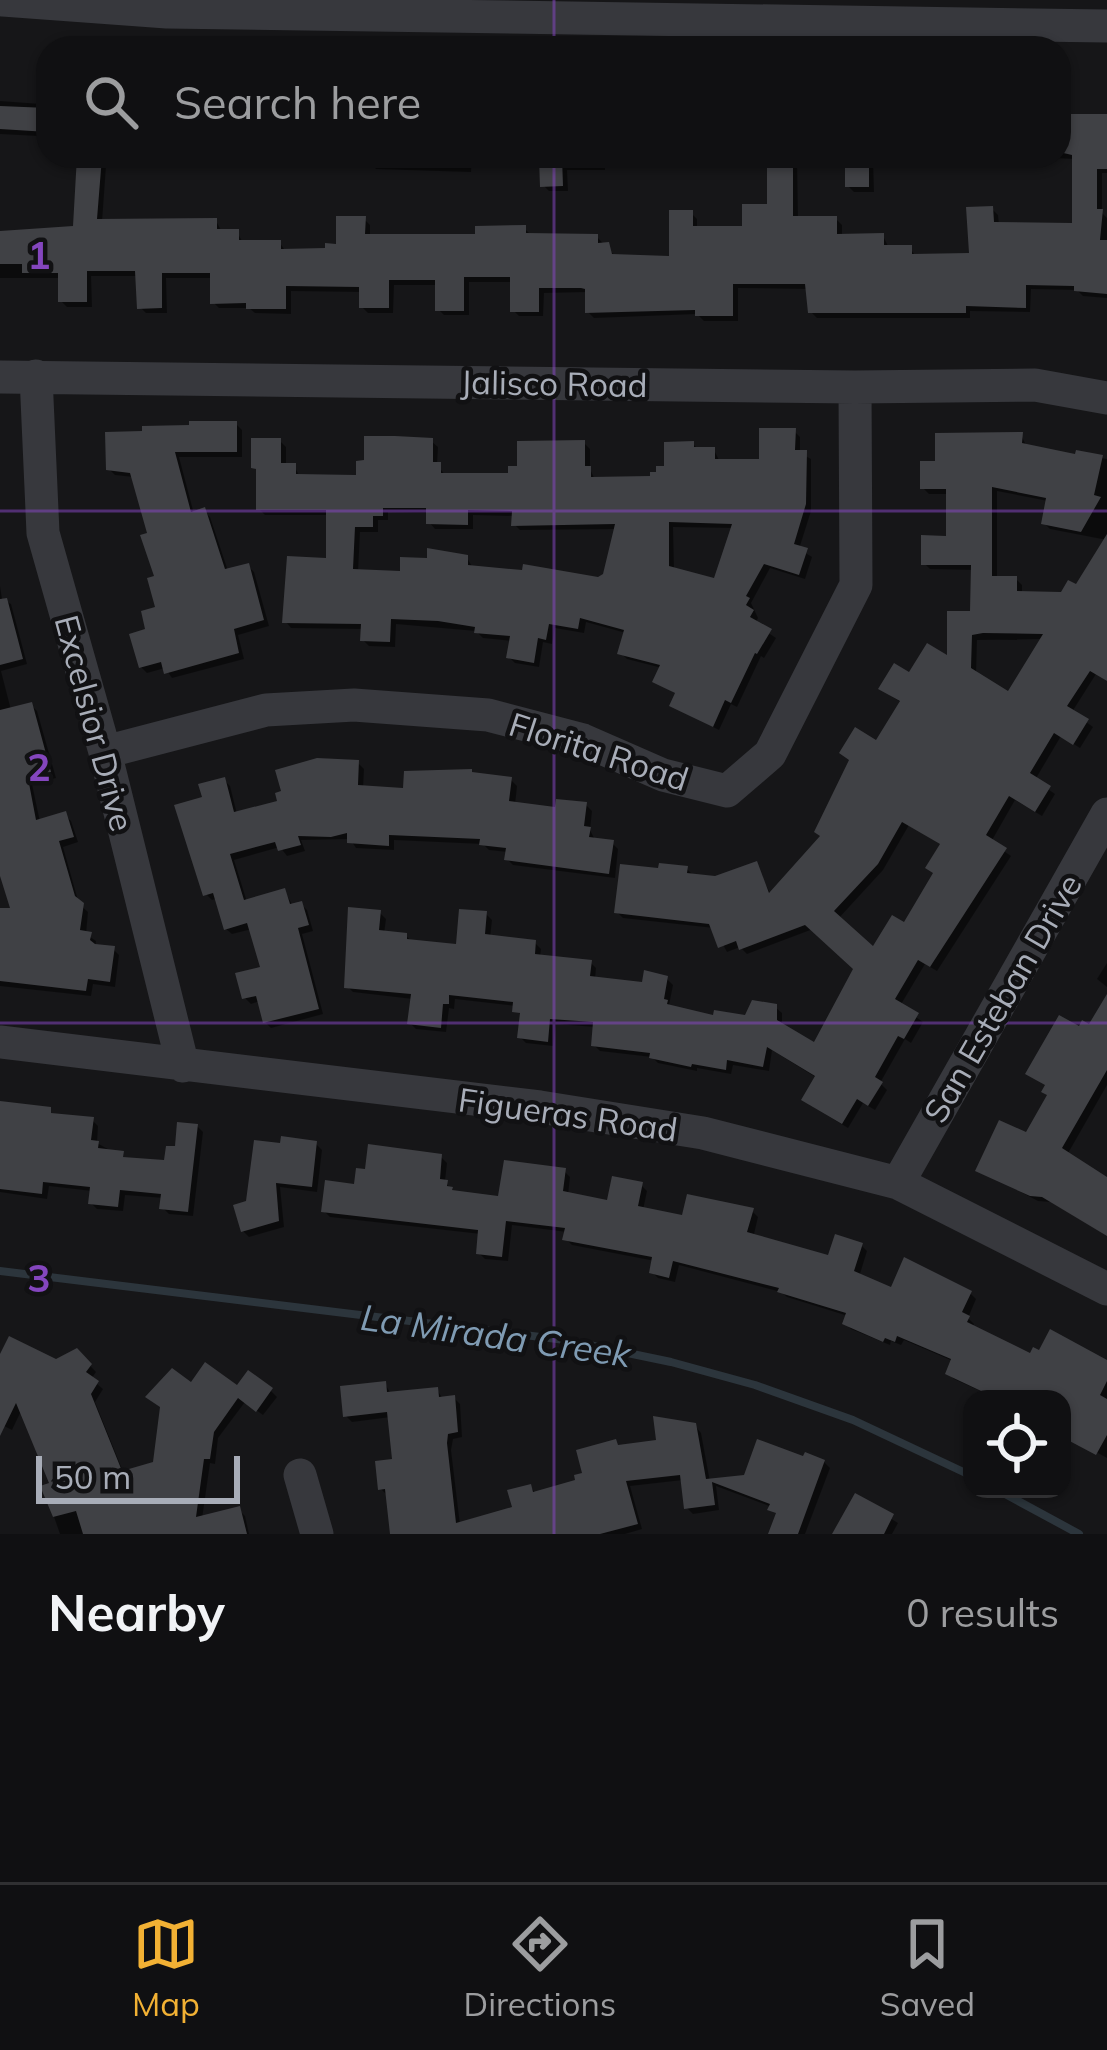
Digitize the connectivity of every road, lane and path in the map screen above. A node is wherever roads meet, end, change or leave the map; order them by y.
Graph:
1 (3, 0) edge
2 (1107, 26) edge
3 (0, 376) edge
4 (35, 376) junction
5 (855, 387) junction
6 (1107, 398) edge
7 (105, 752) junction
8 (1107, 814) edge
9 (0, 1042) edge
10 (183, 1066) junction
11 (898, 1183) junction
12 (1107, 1289) edge
13 (300, 1475) dead end
14 (316, 1534) edge

1 - 2 street
3 - 4 street, Jalisco Road
4 - 5 street, Jalisco Road
4 - 7 street, Excelsior Drive
5 - 6 street, Jalisco Road
5 - 7 street, Florita Road
7 - 10 street, Excelsior Drive
8 - 11 street, San Esteban Drive
9 - 10 street, Figueras Road
10 - 11 street, Figueras Road
11 - 12 street, Figueras Road
13 - 14 street

